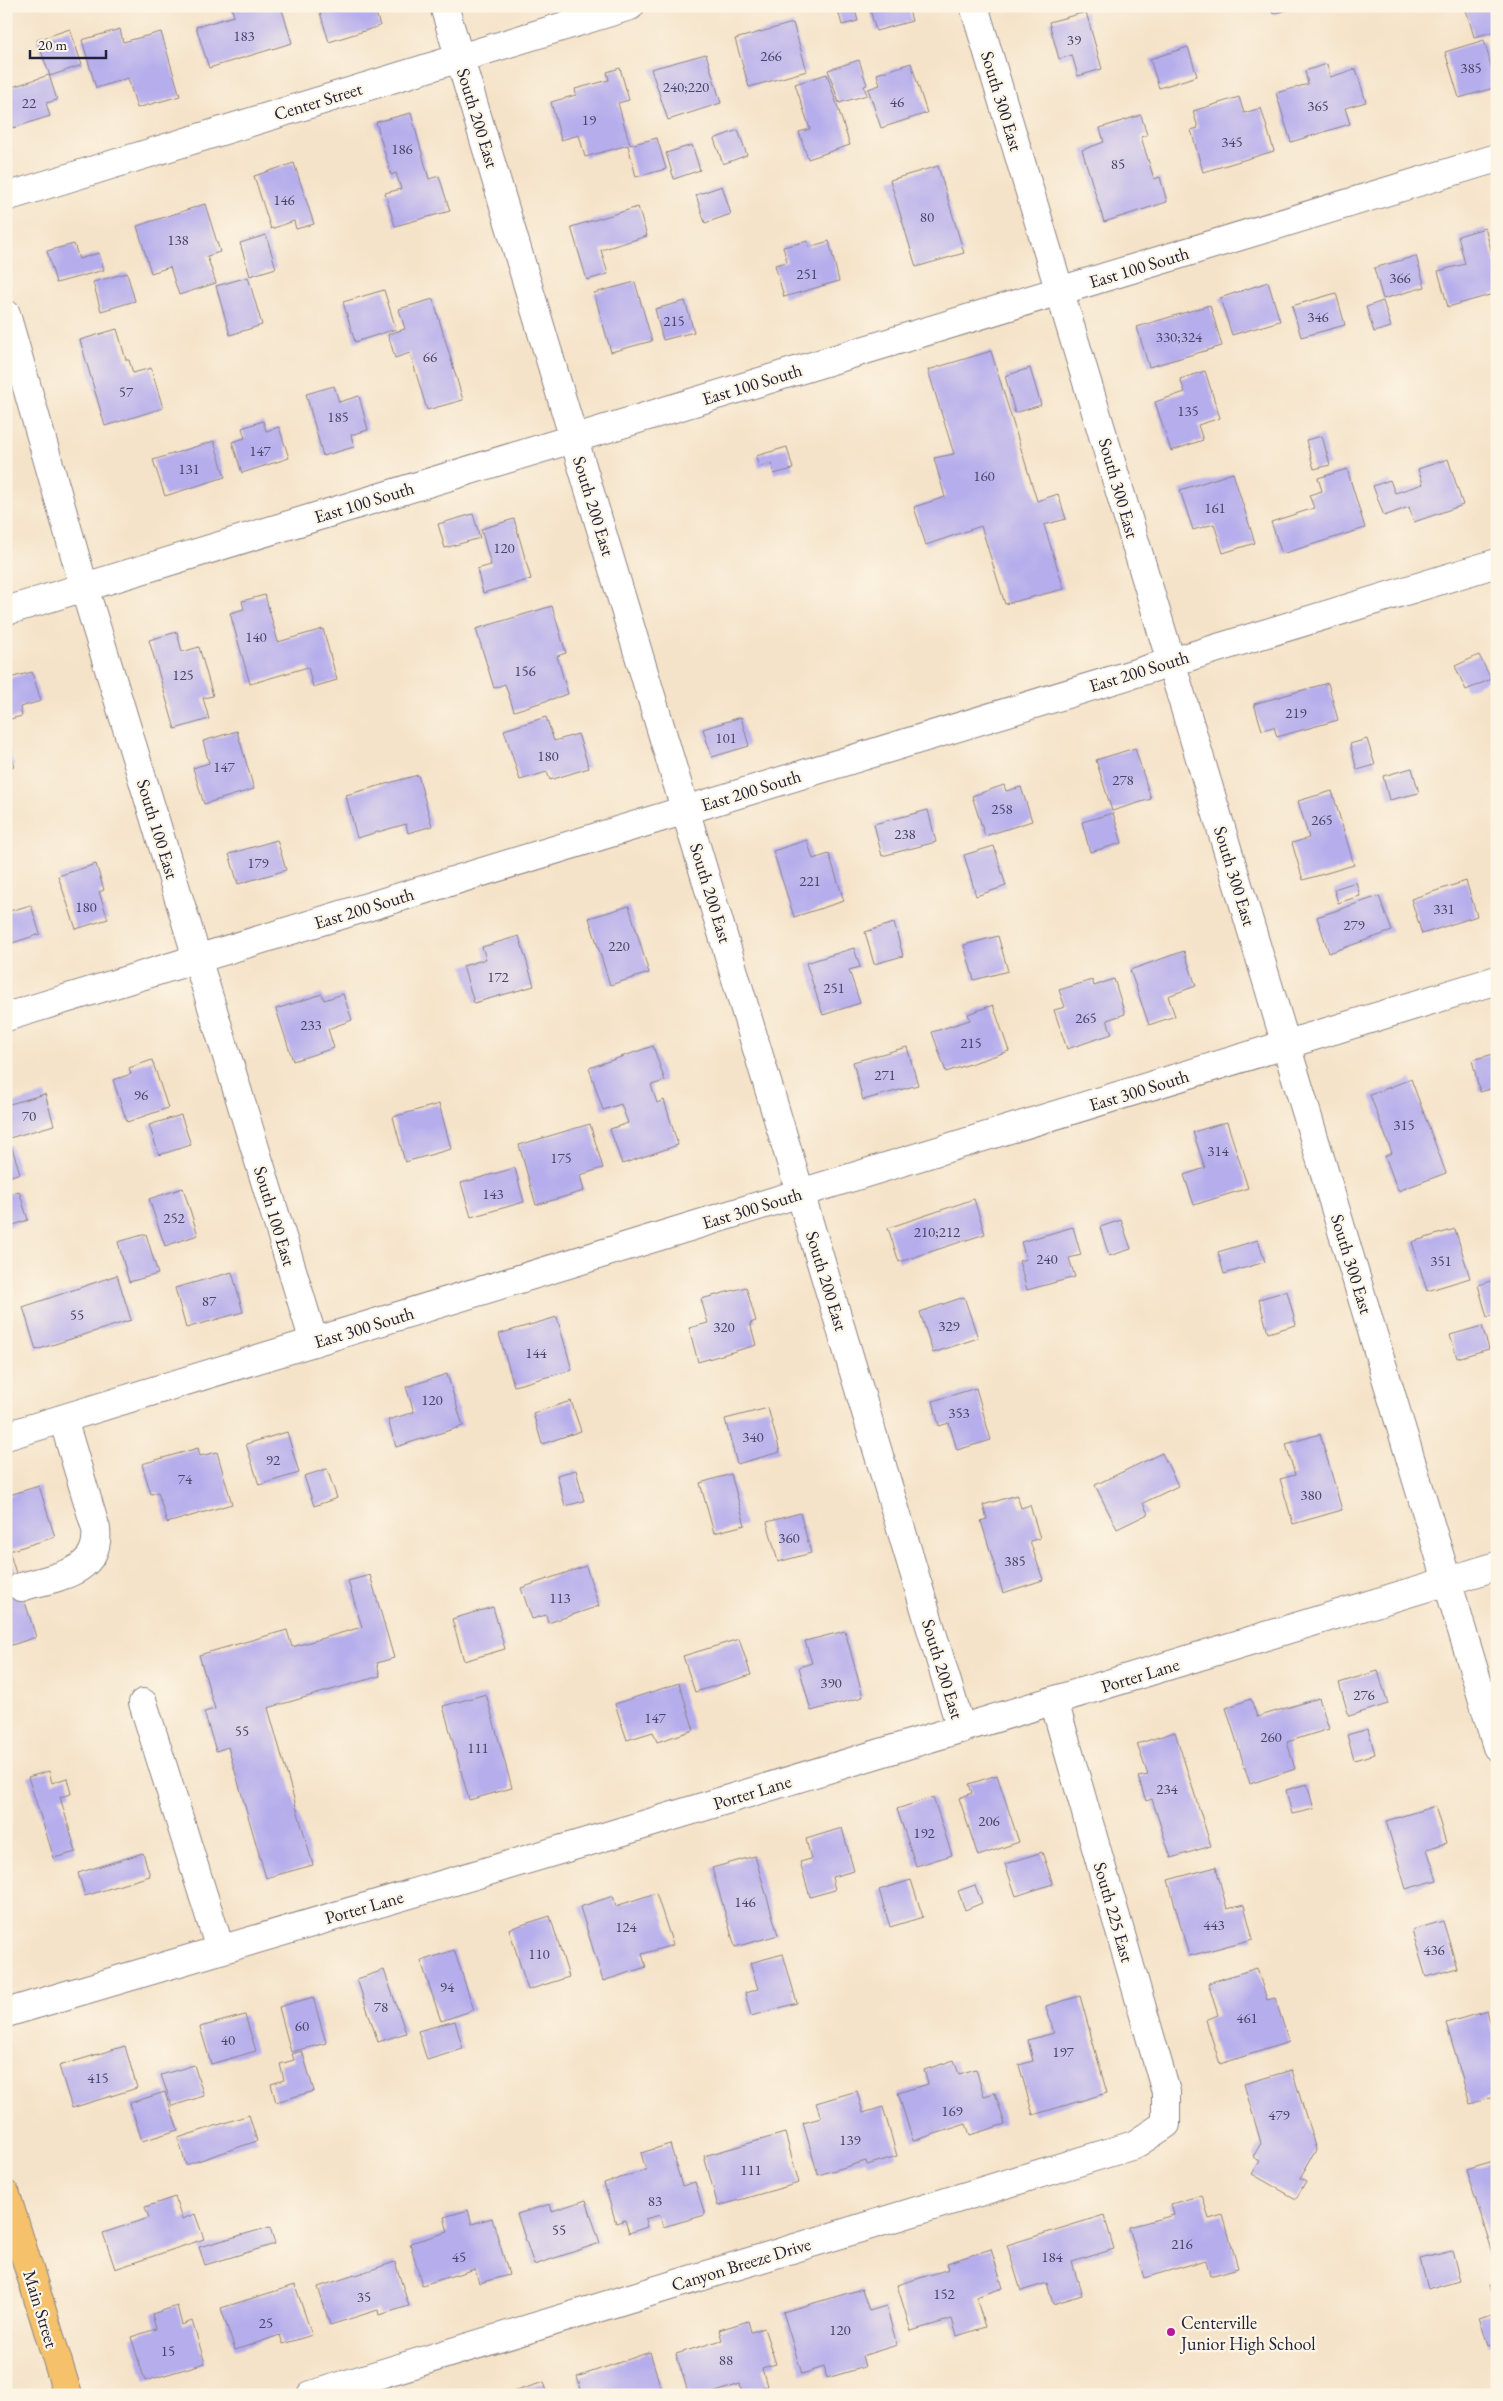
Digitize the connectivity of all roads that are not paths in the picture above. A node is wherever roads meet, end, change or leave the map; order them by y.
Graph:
1 (444, 6) edge
2 (630, 6) edge
3 (974, 6) edge
4 (460, 58) junction
5 (1497, 158) edge
6 (6, 197) edge
7 (1061, 291) junction
8 (6, 314) edge
9 (574, 438) junction
10 (1497, 563) edge
11 (84, 587) junction
12 (6, 611) edge
13 (1170, 662) junction
14 (686, 810) junction
15 (197, 959) junction
16 (1497, 980) edge
17 (6, 1017) edge
18 (1286, 1044) junction
19 (800, 1193) junction
20 (314, 1342) junction
21 (63, 1419) junction
22 (6, 1436) edge
23 (1497, 1566) edge
24 (1447, 1582) junction
25 (21, 1588) dead end
26 (1054, 1701) junction
27 (143, 1703) dead end
28 (961, 1729) junction
29 (1497, 1747) edge
30 (220, 1950) junction
31 (6, 2013) edge
32 (1166, 2124) joint
33 (6, 2195) edge
34 (68, 2395) edge
35 (311, 2395) edge

1 - 4 street, South 200 East
2 - 4 street, Center Street
3 - 7 street, South 300 East
4 - 6 street, Center Street
4 - 9 street, South 200 East
5 - 7 street, East 100 South
7 - 9 street, East 100 South
7 - 13 street, South 300 East
8 - 11 street, South 100 East
9 - 11 street, East 100 South
9 - 14 street, South 200 East
10 - 13 street, East 200 South
11 - 12 street, East 100 South
11 - 15 street, South 100 East
13 - 14 street, East 200 South
13 - 18 street, South 300 East
14 - 15 street, East 200 South
14 - 19 street, South 200 East
15 - 17 street, East 200 South
15 - 20 street, South 100 East
16 - 18 street, East 300 South
18 - 19 street, East 300 South
18 - 24 street, South 300 East
19 - 20 street, East 300 South
19 - 28 street, South 200 East
20 - 21 street, East 300 South
21 - 22 street, East 300 South
21 - 25 street
23 - 24 street, Porter Lane
24 - 26 street, Porter Lane
24 - 29 street, South 300 East
26 - 28 street, Porter Lane
26 - 32 street, South 225 East
27 - 30 street
28 - 30 street, Porter Lane
30 - 31 street, Porter Lane
32 - 35 street, Canyon Breeze Drive
33 - 34 main road, Main Street

